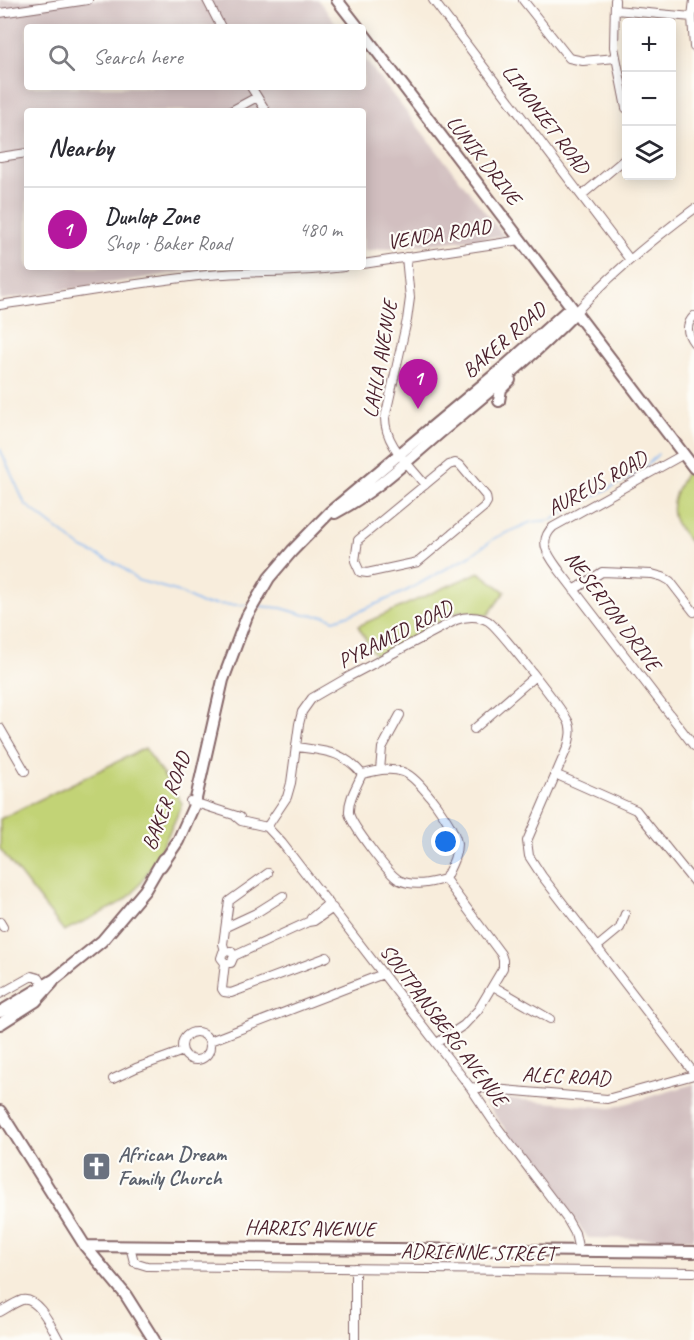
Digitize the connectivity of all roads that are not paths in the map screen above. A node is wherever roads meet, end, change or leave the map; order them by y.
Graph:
1 (88, 0) edge
2 (207, 0) edge
3 (338, 0) edge
4 (433, 0) edge
5 (523, 0) edge
6 (615, 0) edge
7 (694, 0) edge
8 (615, 10) junction
9 (0, 13) edge
10 (692, 17) junction
11 (219, 24) edge
12 (356, 24) edge
13 (366, 37) edge
14 (694, 47) edge
15 (616, 58) junction
16 (622, 85) edge
17 (253, 90) edge
18 (257, 97) junction
19 (237, 108) edge
20 (264, 108) edge
21 (24, 154) edge
22 (0, 158) edge
23 (622, 162) edge
24 (582, 195) junction
25 (694, 209) edge
26 (521, 240) junction
27 (406, 257) junction
28 (630, 260) junction
29 (366, 264) edge
30 (249, 270) edge
31 (270, 270) edge
32 (313, 270) edge
33 (0, 305) edge
34 (574, 310) junction
35 (694, 316) edge
36 (560, 329) junction
37 (590, 332) junction
38 (694, 343) edge
39 (529, 357) junction
40 (499, 402) dead end
41 (684, 454) junction
42 (403, 458) junction
43 (694, 468) edge
44 (425, 485) junction
45 (548, 554) joint
46 (574, 590) junction
47 (694, 612) edge
48 (534, 677) junction
49 (400, 714) dead end
50 (0, 728) edge
51 (474, 729) dead end
52 (694, 746) edge
53 (296, 747) junction
54 (380, 770) junction
55 (26, 771) dead end
56 (362, 774) junction
57 (555, 774) junction
58 (193, 802) junction
59 (267, 827) junction
60 (268, 873) dead end
61 (444, 879) junction
62 (694, 882) edge
63 (283, 896) dead end
64 (331, 906) junction
65 (626, 914) dead end
66 (226, 927) junction
67 (597, 947) junction
68 (225, 951) junction
69 (234, 956) junction
70 (327, 957) dead end
71 (225, 963) junction
72 (384, 974) junction
73 (55, 980) junction
74 (43, 986) junction
75 (493, 986) junction
76 (0, 994) edge
77 (0, 1012) edge
78 (550, 1018) dead end
79 (0, 1024) edge
80 (210, 1041) junction
81 (437, 1043) junction
82 (183, 1051) junction
83 (694, 1074) edge
84 (113, 1079) dead end
85 (470, 1087) junction
86 (0, 1111) edge
87 (69, 1222) junction
88 (85, 1246) junction
89 (111, 1246) junction
90 (130, 1246) junction
91 (579, 1251) junction
92 (694, 1252) edge
93 (354, 1268) junction
94 (694, 1272) edge
95 (108, 1274) junction
96 (0, 1312) edge
97 (59, 1340) edge
98 (154, 1340) edge
99 (354, 1340) edge

1 - 9 street
2 - 11 street
3 - 12 main road
4 - 24 street, LIMONIET ROAD
5 - 15 street
6 - 8 street
7 - 10 street
8 - 10 street
8 - 15 street
10 - 14 street
13 - 26 main road, LUNIK DRIVE
15 - 16 street
17 - 18 street
18 - 19 street
18 - 20 street
21 - 22 street
23 - 24 street
24 - 28 street, LIMONIET ROAD
25 - 28 street
26 - 27 street, VENDA ROAD
26 - 34 main road, LUNIK DRIVE
27 - 29 street, VENDA ROAD
27 - 42 street, LAHLA AVENUE
28 - 34 street
30 - 33 street
31 - 32 street
34 - 36 main road, BAKER ROAD
34 - 37 main road, LUNIK DRIVE
34 - 42 main road, BAKER ROAD
35 - 38 street
36 - 37 main road
36 - 39 main road, BAKER ROAD
37 - 41 main road, LUNIK DRIVE
39 - 40 main road
39 - 42 main road, BAKER ROAD
41 - 43 main road, LUNIK DRIVE
41 - 45 street, AUREUS ROAD
42 - 44 street
42 - 58 main road, BAKER ROAD
44 - 44 street
45 - 46 street, NESERTON DRIVE
46 - 47 street
46 - 52 street, NESERTON DRIVE
48 - 51 street
48 - 53 street, PYRAMID ROAD
48 - 57 street, PYRAMID ROAD
49 - 54 street
50 - 55 street
53 - 56 street
53 - 59 street, PYRAMID ROAD
54 - 56 street
54 - 61 street
56 - 61 street
57 - 62 street
57 - 67 street, PYRAMID ROAD
58 - 59 street
58 - 73 main road, BAKER ROAD
59 - 64 street, SOUTPANSBERG AVENUE
60 - 66 street
61 - 75 street
63 - 66 street
64 - 69 street
64 - 72 street, SOUTPANSBERG AVENUE
65 - 67 street
66 - 68 street
67 - 83 street, PYRAMID ROAD
68 - 69 street
68 - 71 street
69 - 71 street
70 - 71 street
72 - 80 street
72 - 81 street, SOUTPANSBERG AVENUE
73 - 74 main road, BAKER ROAD
73 - 79 main road, BAKER ROAD
74 - 76 street
74 - 77 main road, BAKER ROAD
75 - 78 street
75 - 81 street
80 - 82 street
80 - 82 street
81 - 85 street, SOUTPANSBERG AVENUE
82 - 84 street
83 - 85 street, ALEC ROAD
85 - 91 street, SOUTPANSBERG AVENUE
86 - 87 main road
87 - 88 main road
87 - 89 main road
88 - 89 main road, HARRIS AVENUE
88 - 95 main road
89 - 90 main road, HARRIS AVENUE
89 - 95 main road
90 - 91 main road, HARRIS AVENUE
90 - 93 street, ADRIENNE STREET
91 - 92 main road, HARRIS AVENUE
93 - 94 street, ADRIENNE STREET
93 - 99 street
95 - 98 main road
96 - 97 street

